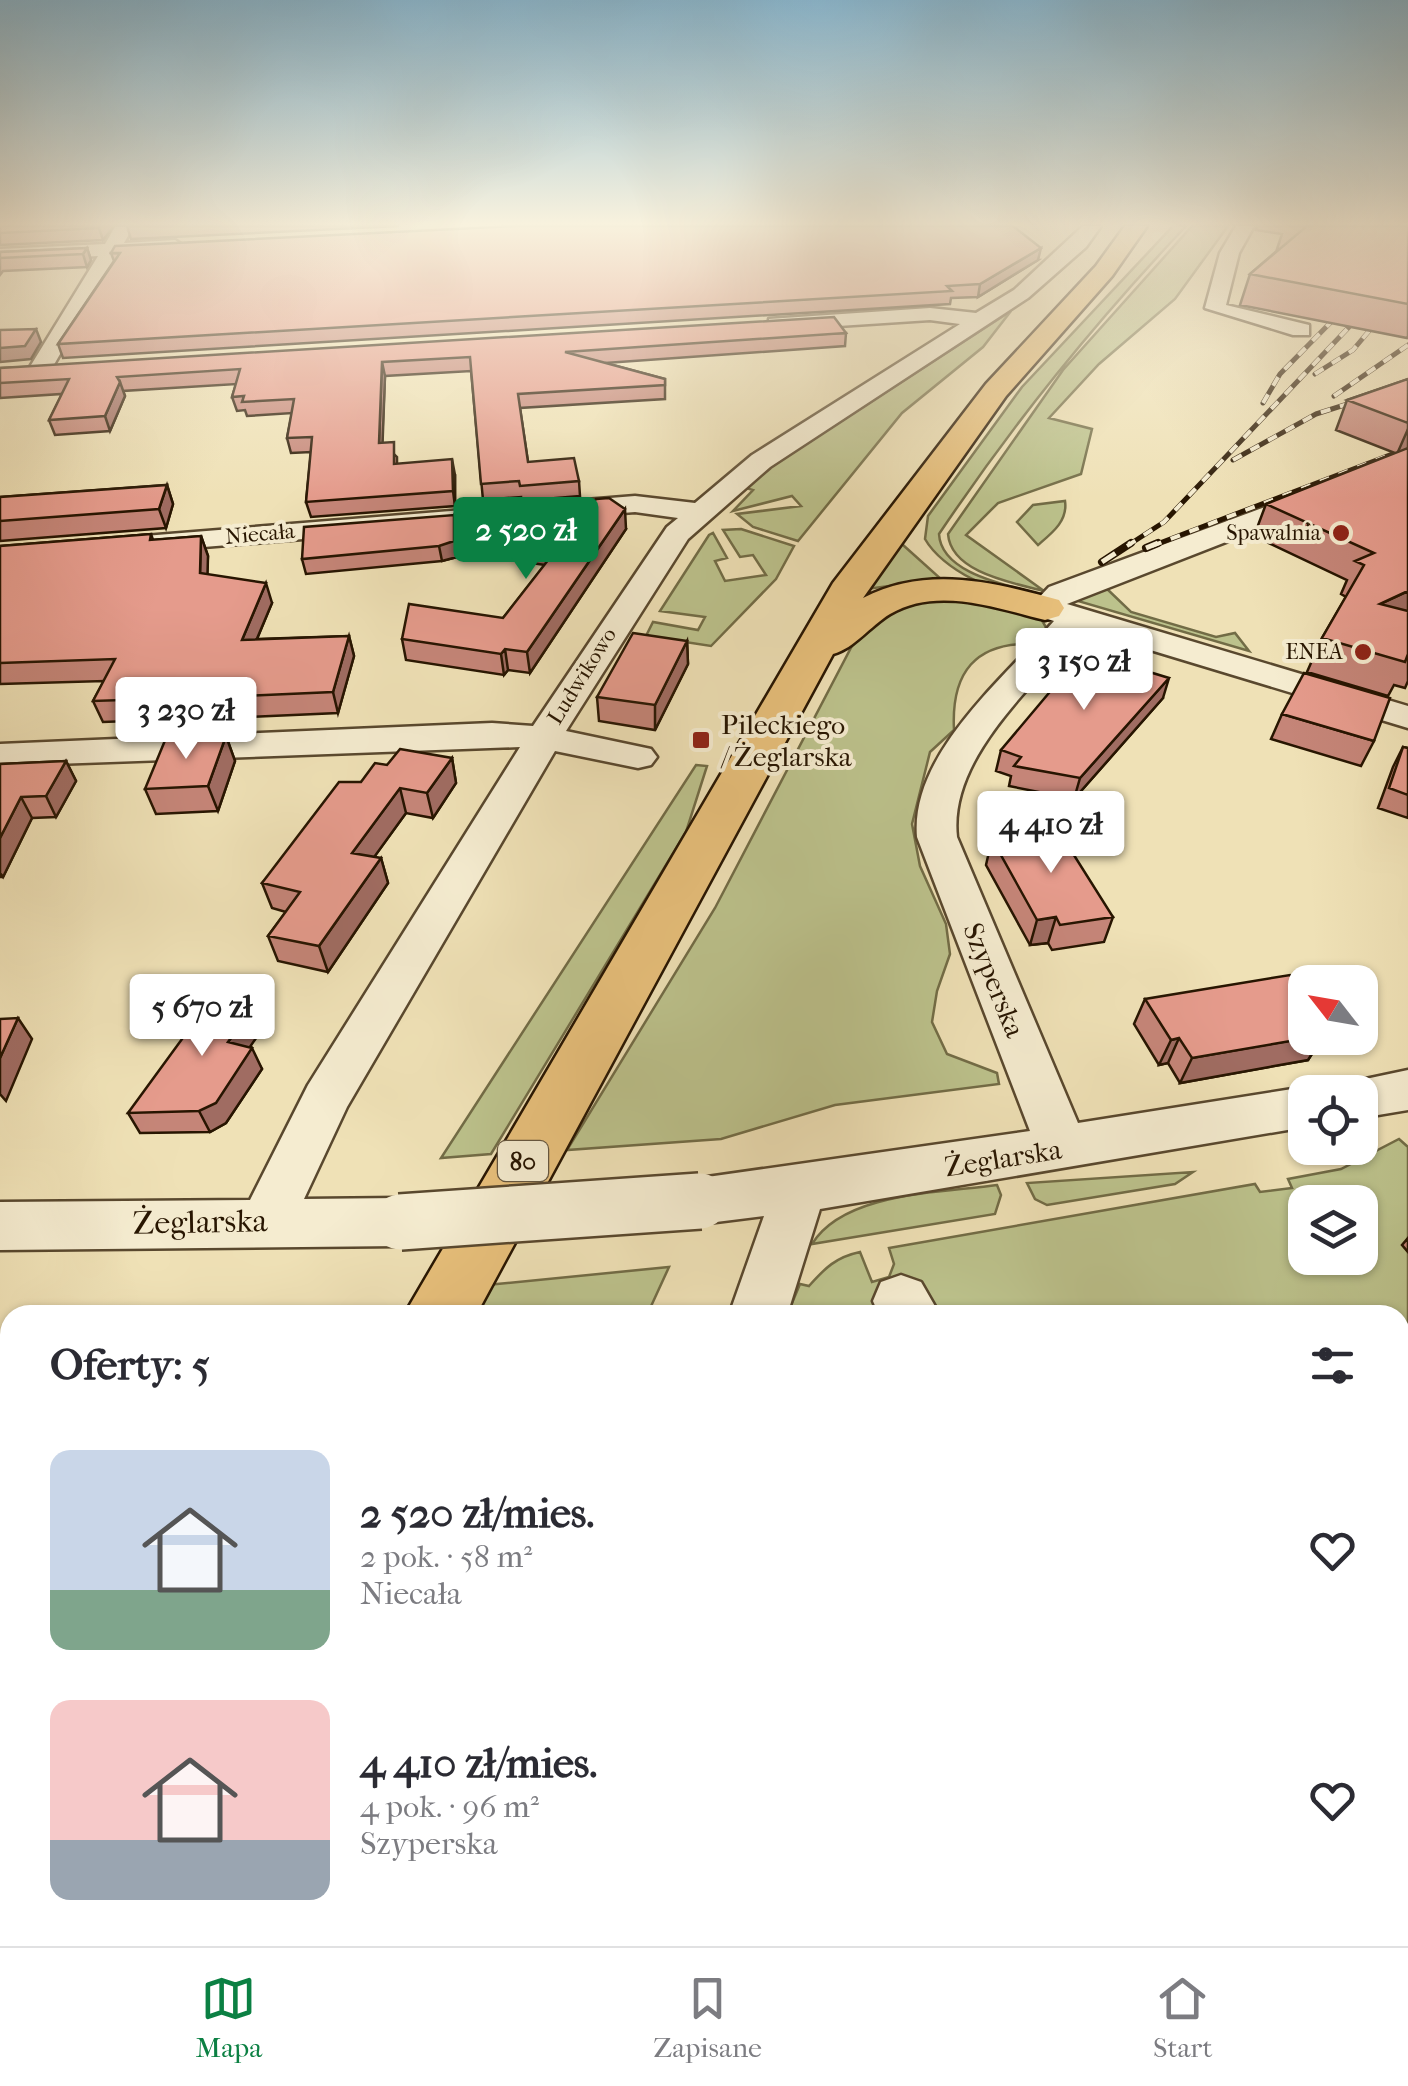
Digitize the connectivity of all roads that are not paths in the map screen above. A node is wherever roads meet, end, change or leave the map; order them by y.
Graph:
1 (77, 317) edge
2 (885, 317) edge
3 (953, 317) edge
4 (984, 317) edge
5 (1061, 317) edge
6 (1249, 317) edge
7 (979, 320) junction
8 (756, 325) edge
9 (1301, 330) dead end
10 (14, 371) edge
11 (1408, 462) edge
12 (916, 492) junction
13 (698, 512) junction
14 (113, 546) edge
15 (1045, 608) junction
16 (793, 685) junction
17 (1408, 717) edge
18 (544, 738) junction
19 (0, 755) edge
20 (638, 757) dead end
21 (1288, 1110) edge
22 (1064, 1149) junction
23 (798, 1190) junction
24 (268, 1221) junction
25 (0, 1226) edge
26 (445, 1305) edge
27 (762, 1305) edge

1 - 10 street
2 - 8 street
3 - 7 street
4 - 7 street, Ludwikowo
5 - 12 main road, 80
6 - 9 street
7 - 13 street, Ludwikowo
11 - 15 street, Szyperska
12 - 15 main road
12 - 16 main road, 80
13 - 14 street, Niecała
13 - 18 street, Ludwikowo
15 - 16 main road
15 - 17 street
15 - 22 street, Szyperska
16 - 26 main road, 80
18 - 19 street
18 - 20 street
18 - 24 street, Ludwikowo
21 - 22 street, Żeglarska
22 - 23 street, Żeglarska
23 - 24 street, Żeglarska, bridge
23 - 27 street
24 - 25 street, Żeglarska

